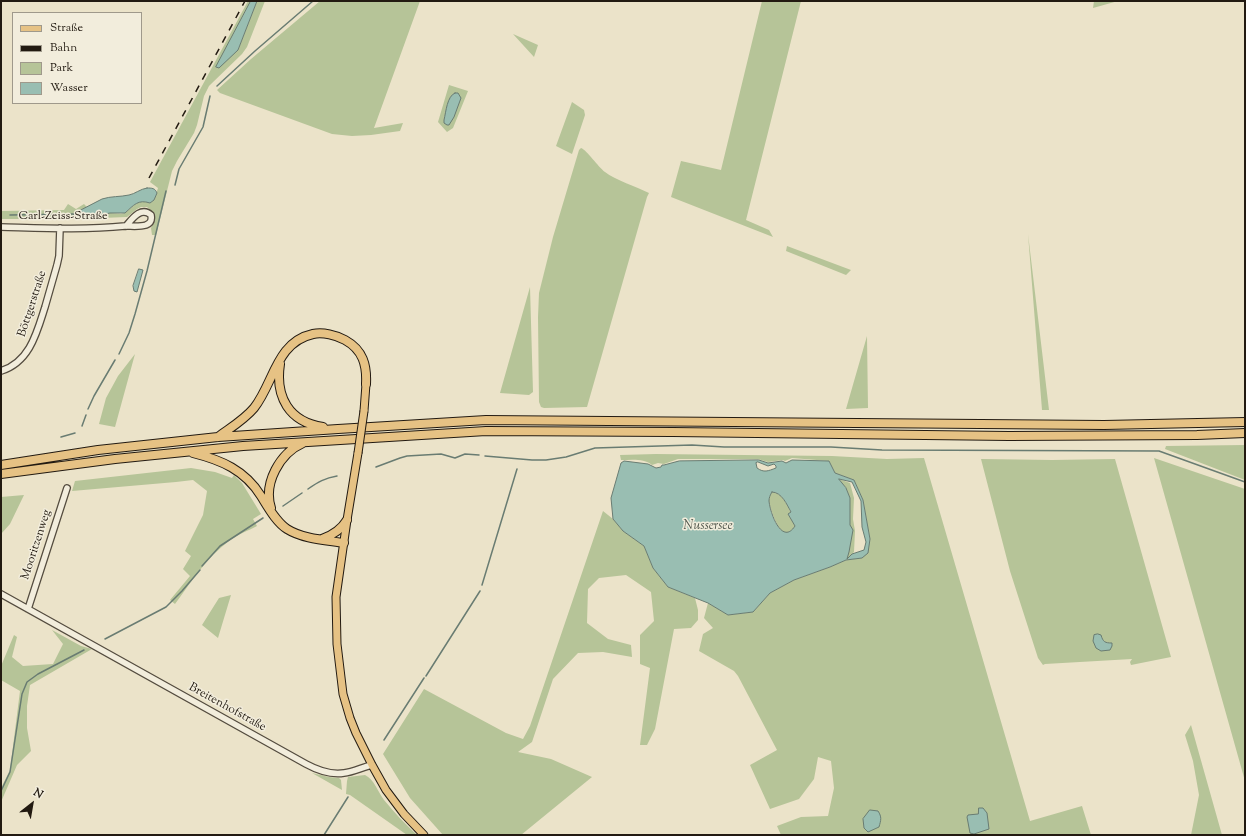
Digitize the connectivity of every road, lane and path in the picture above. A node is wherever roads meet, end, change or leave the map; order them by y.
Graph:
1 (126, 226) dead end
2 (1, 227) edge
3 (60, 228) junction
4 (281, 358) junction
5 (1, 371) edge
6 (366, 384) joint
7 (1245, 422) edge
8 (338, 429) junction
9 (1245, 432) edge
10 (218, 437) junction
11 (306, 441) junction
12 (184, 452) junction
13 (1, 465) edge
14 (1, 474) edge
15 (67, 488) dead end
16 (273, 514) junction
17 (347, 520) junction
18 (321, 539) junction
19 (344, 543) junction
20 (1, 594) edge
21 (28, 609) junction
22 (372, 764) junction
23 (424, 835) edge

1 - 3 street, Carl-Zeiss-Straße
2 - 3 street, Carl-Zeiss-Straße
3 - 5 street, Böttgerstraße
4 - 6 highway
4 - 8 highway
4 - 10 highway
6 - 17 main road, bridge
7 - 8 highway
8 - 10 highway
9 - 11 highway
10 - 13 highway
11 - 12 highway
11 - 16 highway
12 - 14 highway
12 - 16 highway
15 - 21 street, Mooritzenweg
16 - 18 highway
17 - 18 highway
17 - 19 main road
18 - 19 highway
19 - 22 main road
20 - 21 street, Breitenhofstraße
21 - 22 street, Breitenhofstraße
22 - 23 main road

